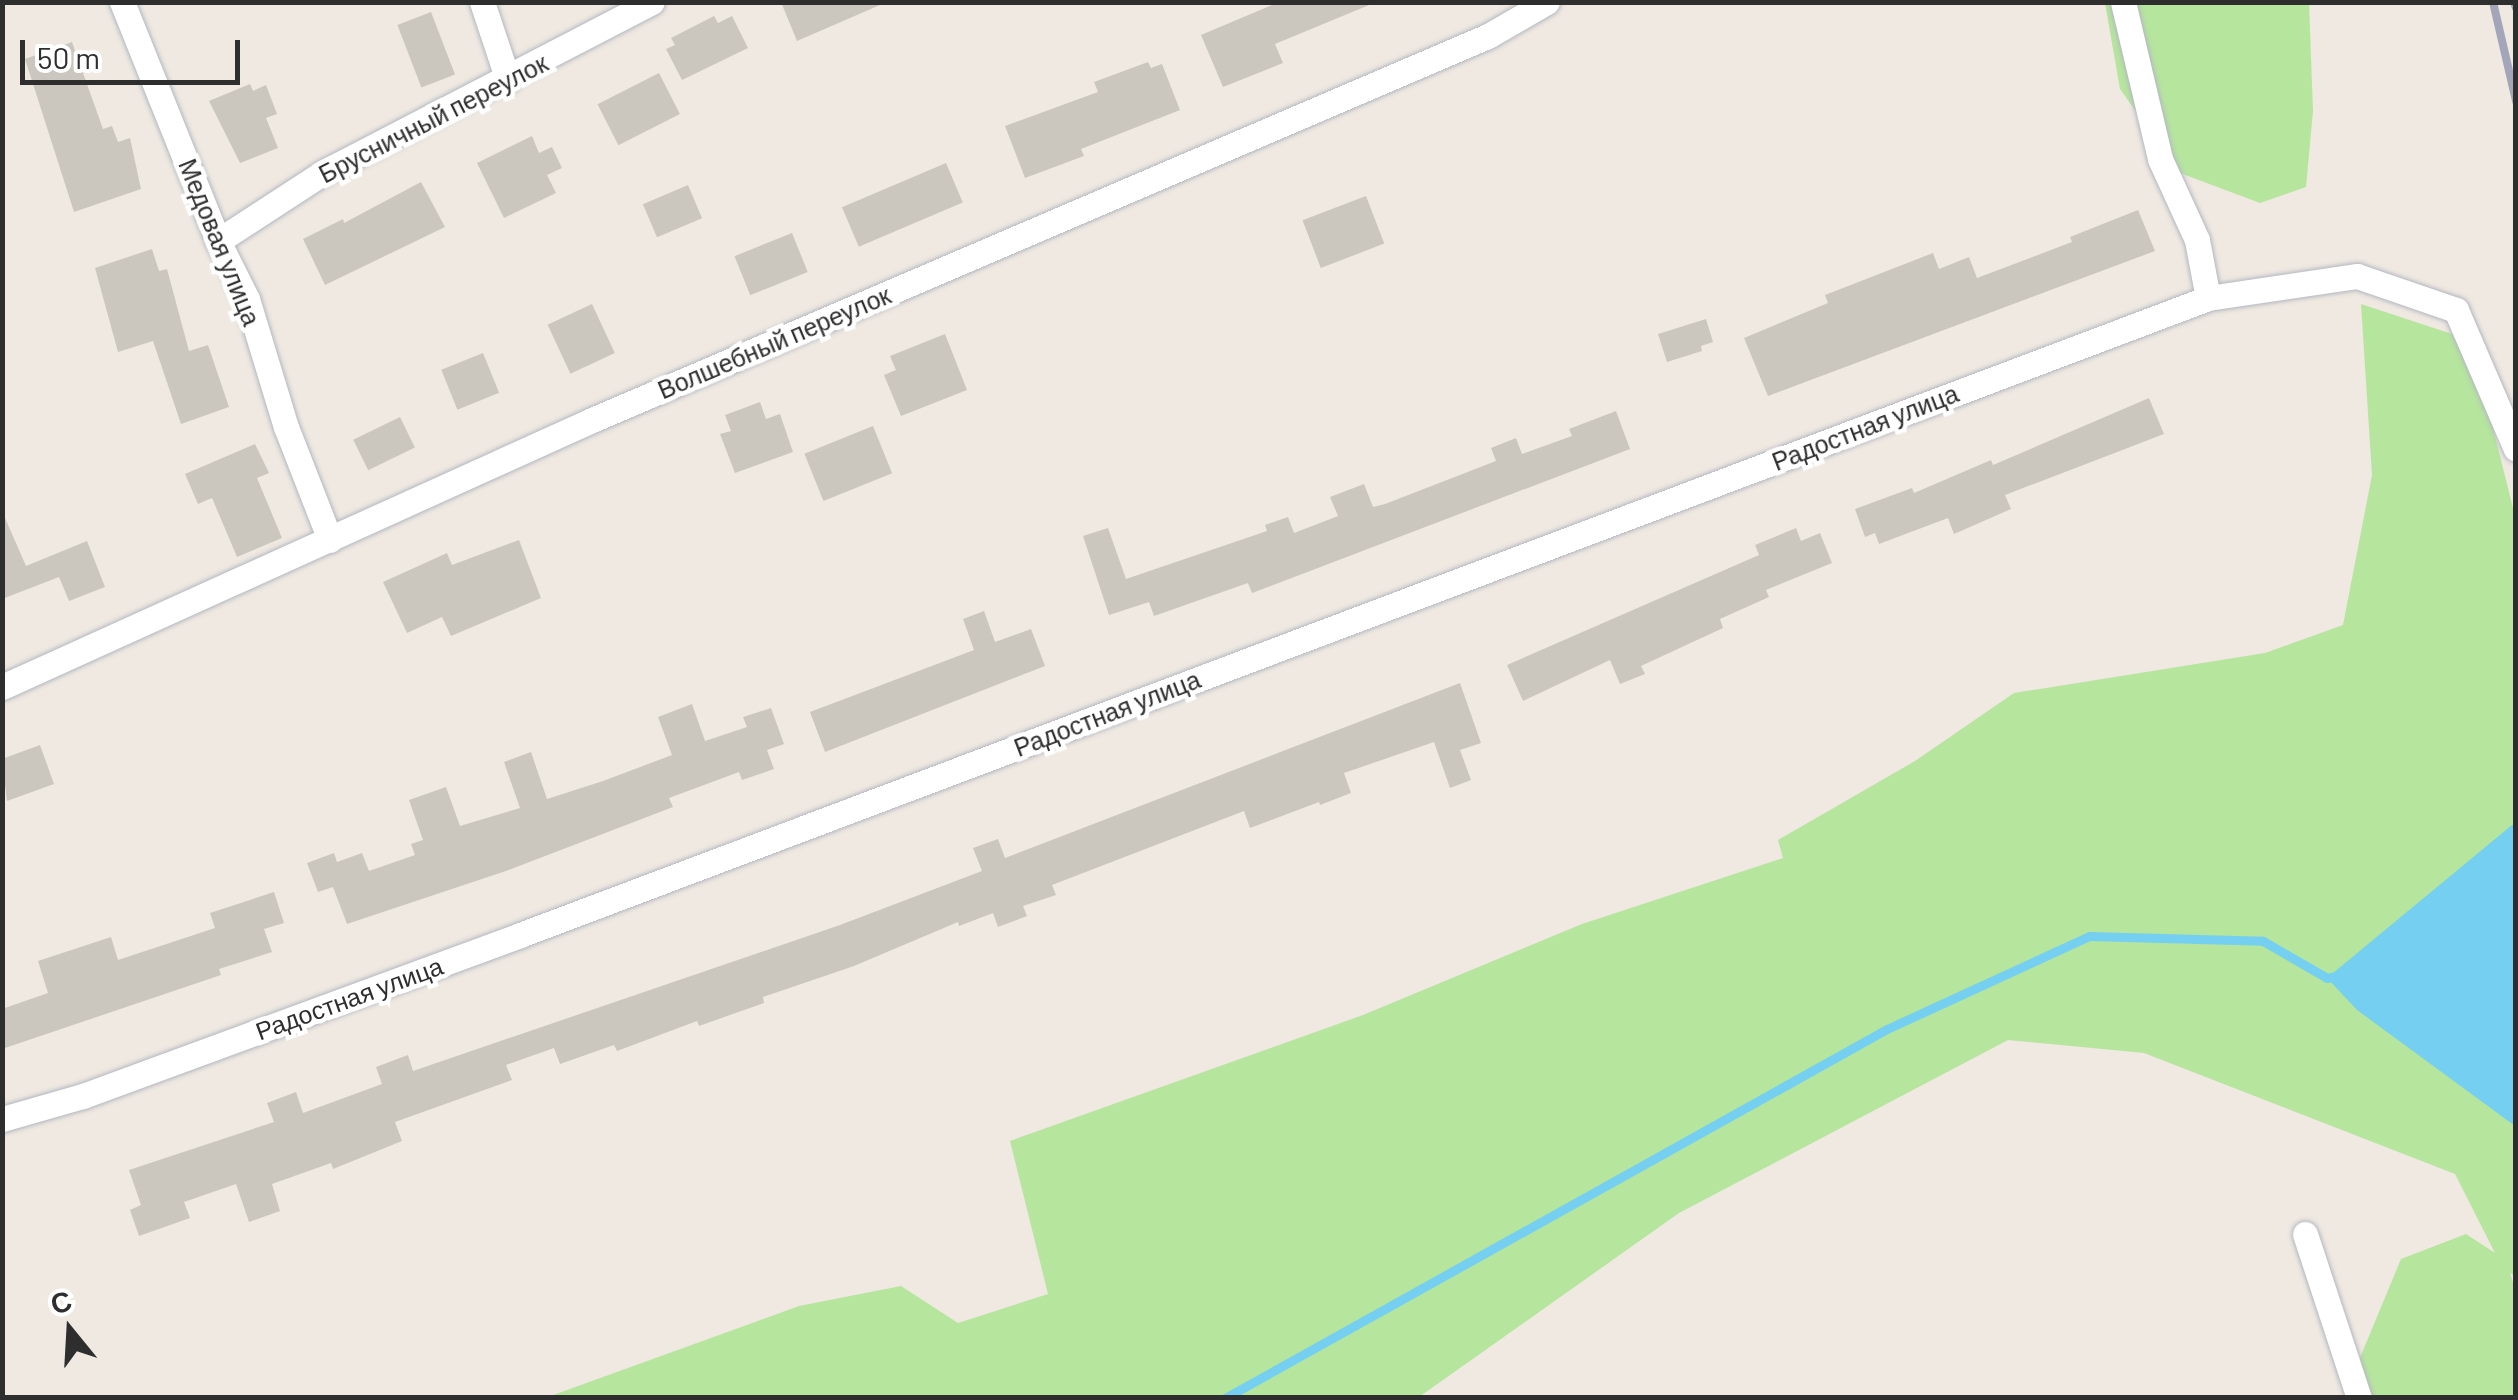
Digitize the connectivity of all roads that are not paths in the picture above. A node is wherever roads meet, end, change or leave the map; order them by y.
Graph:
1 (122, 2) edge
2 (482, 2) edge
3 (652, 2) edge
4 (1548, 2) edge
5 (2123, 2) edge
6 (508, 80) junction
7 (218, 241) junction
8 (2208, 298) junction
9 (2516, 449) edge
10 (330, 540) junction
11 (2, 687) edge
12 (2, 1118) edge
13 (2305, 1234) dead end
14 (2360, 1398) edge

1 - 7 street, Медовая улица
2 - 6 street
3 - 6 street, Брусничный переулок
4 - 10 street, Волшебный переулок
5 - 8 street
6 - 7 street, Брусничный переулок
7 - 10 street, Медовая улица
8 - 9 street, Радостная улица
8 - 12 street, Радостная улица
10 - 11 street, Волшебный переулок
13 - 14 street

